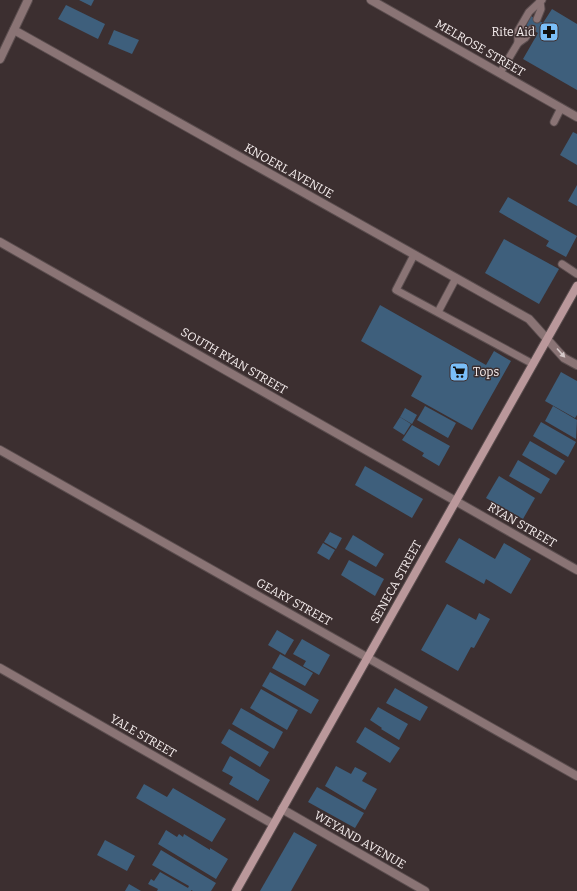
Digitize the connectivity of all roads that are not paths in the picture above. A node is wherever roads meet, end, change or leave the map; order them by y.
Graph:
1 (28, 0) edge
2 (371, 0) edge
3 (541, 1) edge
4 (537, 19) dead end
5 (532, 29) dead end
6 (14, 30) junction
7 (518, 44) junction
8 (0, 59) edge
9 (500, 74) junction
10 (561, 108) junction
11 (577, 117) edge
12 (554, 122) dead end
13 (0, 242) edge
14 (414, 256) junction
15 (562, 264) dead end
16 (577, 274) edge
17 (456, 278) junction
18 (577, 286) edge
19 (438, 312) junction
20 (547, 338) junction
21 (533, 364) junction
22 (577, 365) edge
23 (0, 450) edge
24 (455, 501) junction
25 (577, 570) edge
26 (368, 657) junction
27 (0, 668) edge
28 (577, 776) edge
29 (282, 809) junction
30 (273, 824) junction
31 (236, 891) edge
32 (425, 891) edge

1 - 6 street
2 - 9 street, MELROSE STREET
3 - 4 lane
3 - 7 lane
5 - 7 lane
6 - 8 street
6 - 14 street, KNOERL AVENUE
7 - 9 lane
9 - 10 street, MELROSE STREET
10 - 11 street, MELROSE STREET
10 - 12 lane
13 - 24 street, SOUTH RYAN STREET
14 - 17 street, KNOERL AVENUE
14 - 19 lane
15 - 16 lane
17 - 19 lane
17 - 20 street, KNOERL AVENUE
18 - 20 main road, SENECA STREET
19 - 21 lane
20 - 21 main road, SENECA STREET
20 -> 22 street, KNOERL AVENUE
21 - 24 main road, SENECA STREET
23 - 26 street, GEARY STREET
24 - 25 street, RYAN STREET
24 - 26 main road, SENECA STREET
26 - 28 street, GEARY STREET
26 - 29 main road, SENECA STREET
27 - 30 street, YALE STREET
29 - 30 main road, SENECA STREET
29 - 32 street, WEYAND AVENUE
30 - 31 main road, SENECA STREET

